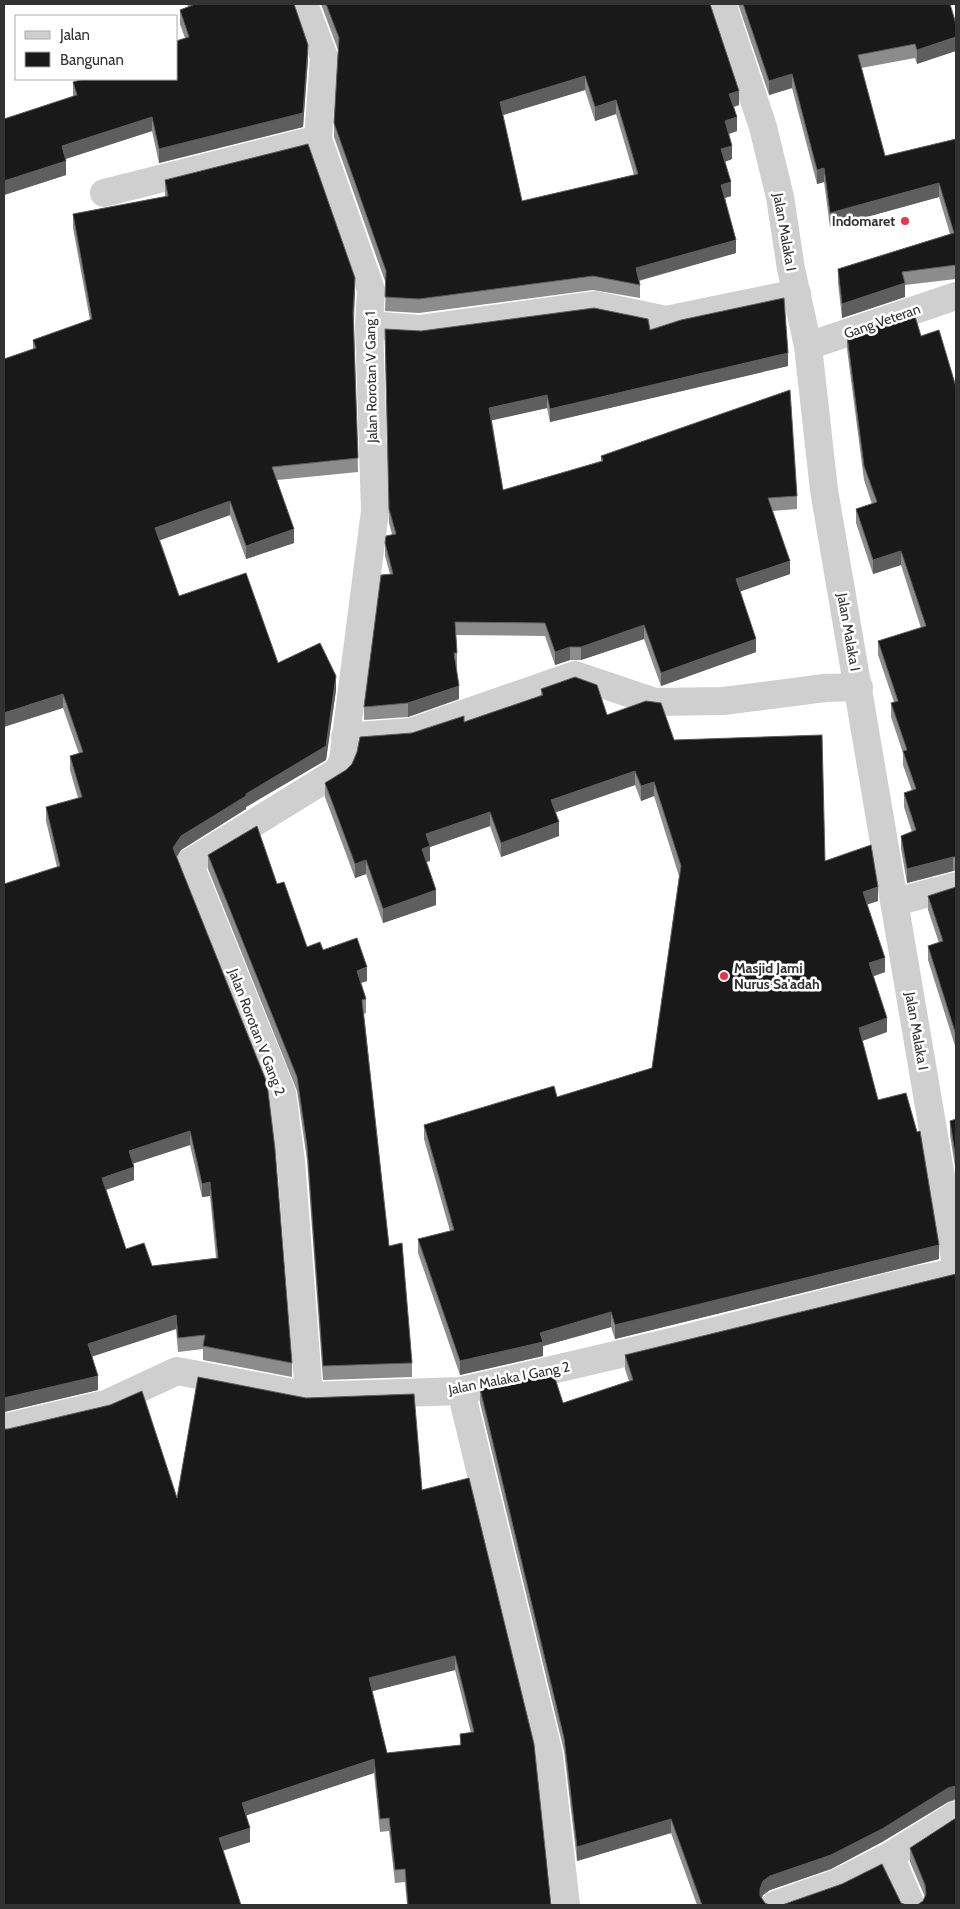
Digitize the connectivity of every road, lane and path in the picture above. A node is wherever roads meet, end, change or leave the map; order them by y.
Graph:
1 (304, 4) edge
2 (722, 4) edge
3 (318, 139) junction
4 (104, 193) dead end
5 (797, 293) junction
6 (956, 296) edge
7 (369, 325) junction
8 (808, 346) junction
9 (859, 687) junction
10 (344, 748) junction
11 (956, 886) edge
12 (895, 902) junction
13 (956, 1265) edge
14 (956, 1272) edge
15 (461, 1390) junction
16 (309, 1396) junction
17 (4, 1428) edge
18 (956, 1816) edge
19 (890, 1856) junction
20 (566, 1905) edge
21 (775, 1905) edge
22 (911, 1905) edge

1 - 3 street, Jalan Rorotan V Gang 1
2 - 5 street, Jalan Malaka I
3 - 4 street
3 - 7 street, Jalan Rorotan V Gang 1
5 - 7 street
5 - 8 street, Jalan Malaka I
6 - 8 street, Gang Veteran
7 - 10 street, Jalan Rorotan V Gang 1
8 - 9 street, Jalan Malaka I
9 - 10 street
9 - 12 street, Jalan Malaka I
10 - 16 street, Jalan Rorotan V Gang 2
11 - 12 street
12 - 13 street, Jalan Malaka I
14 - 15 street, Jalan Malaka I Gang 2
15 - 16 street, Jalan Malaka I Gang 2
15 - 20 street
16 - 17 street, Jalan Malaka I Gang 2
18 - 19 street
19 - 21 street
19 - 22 street

